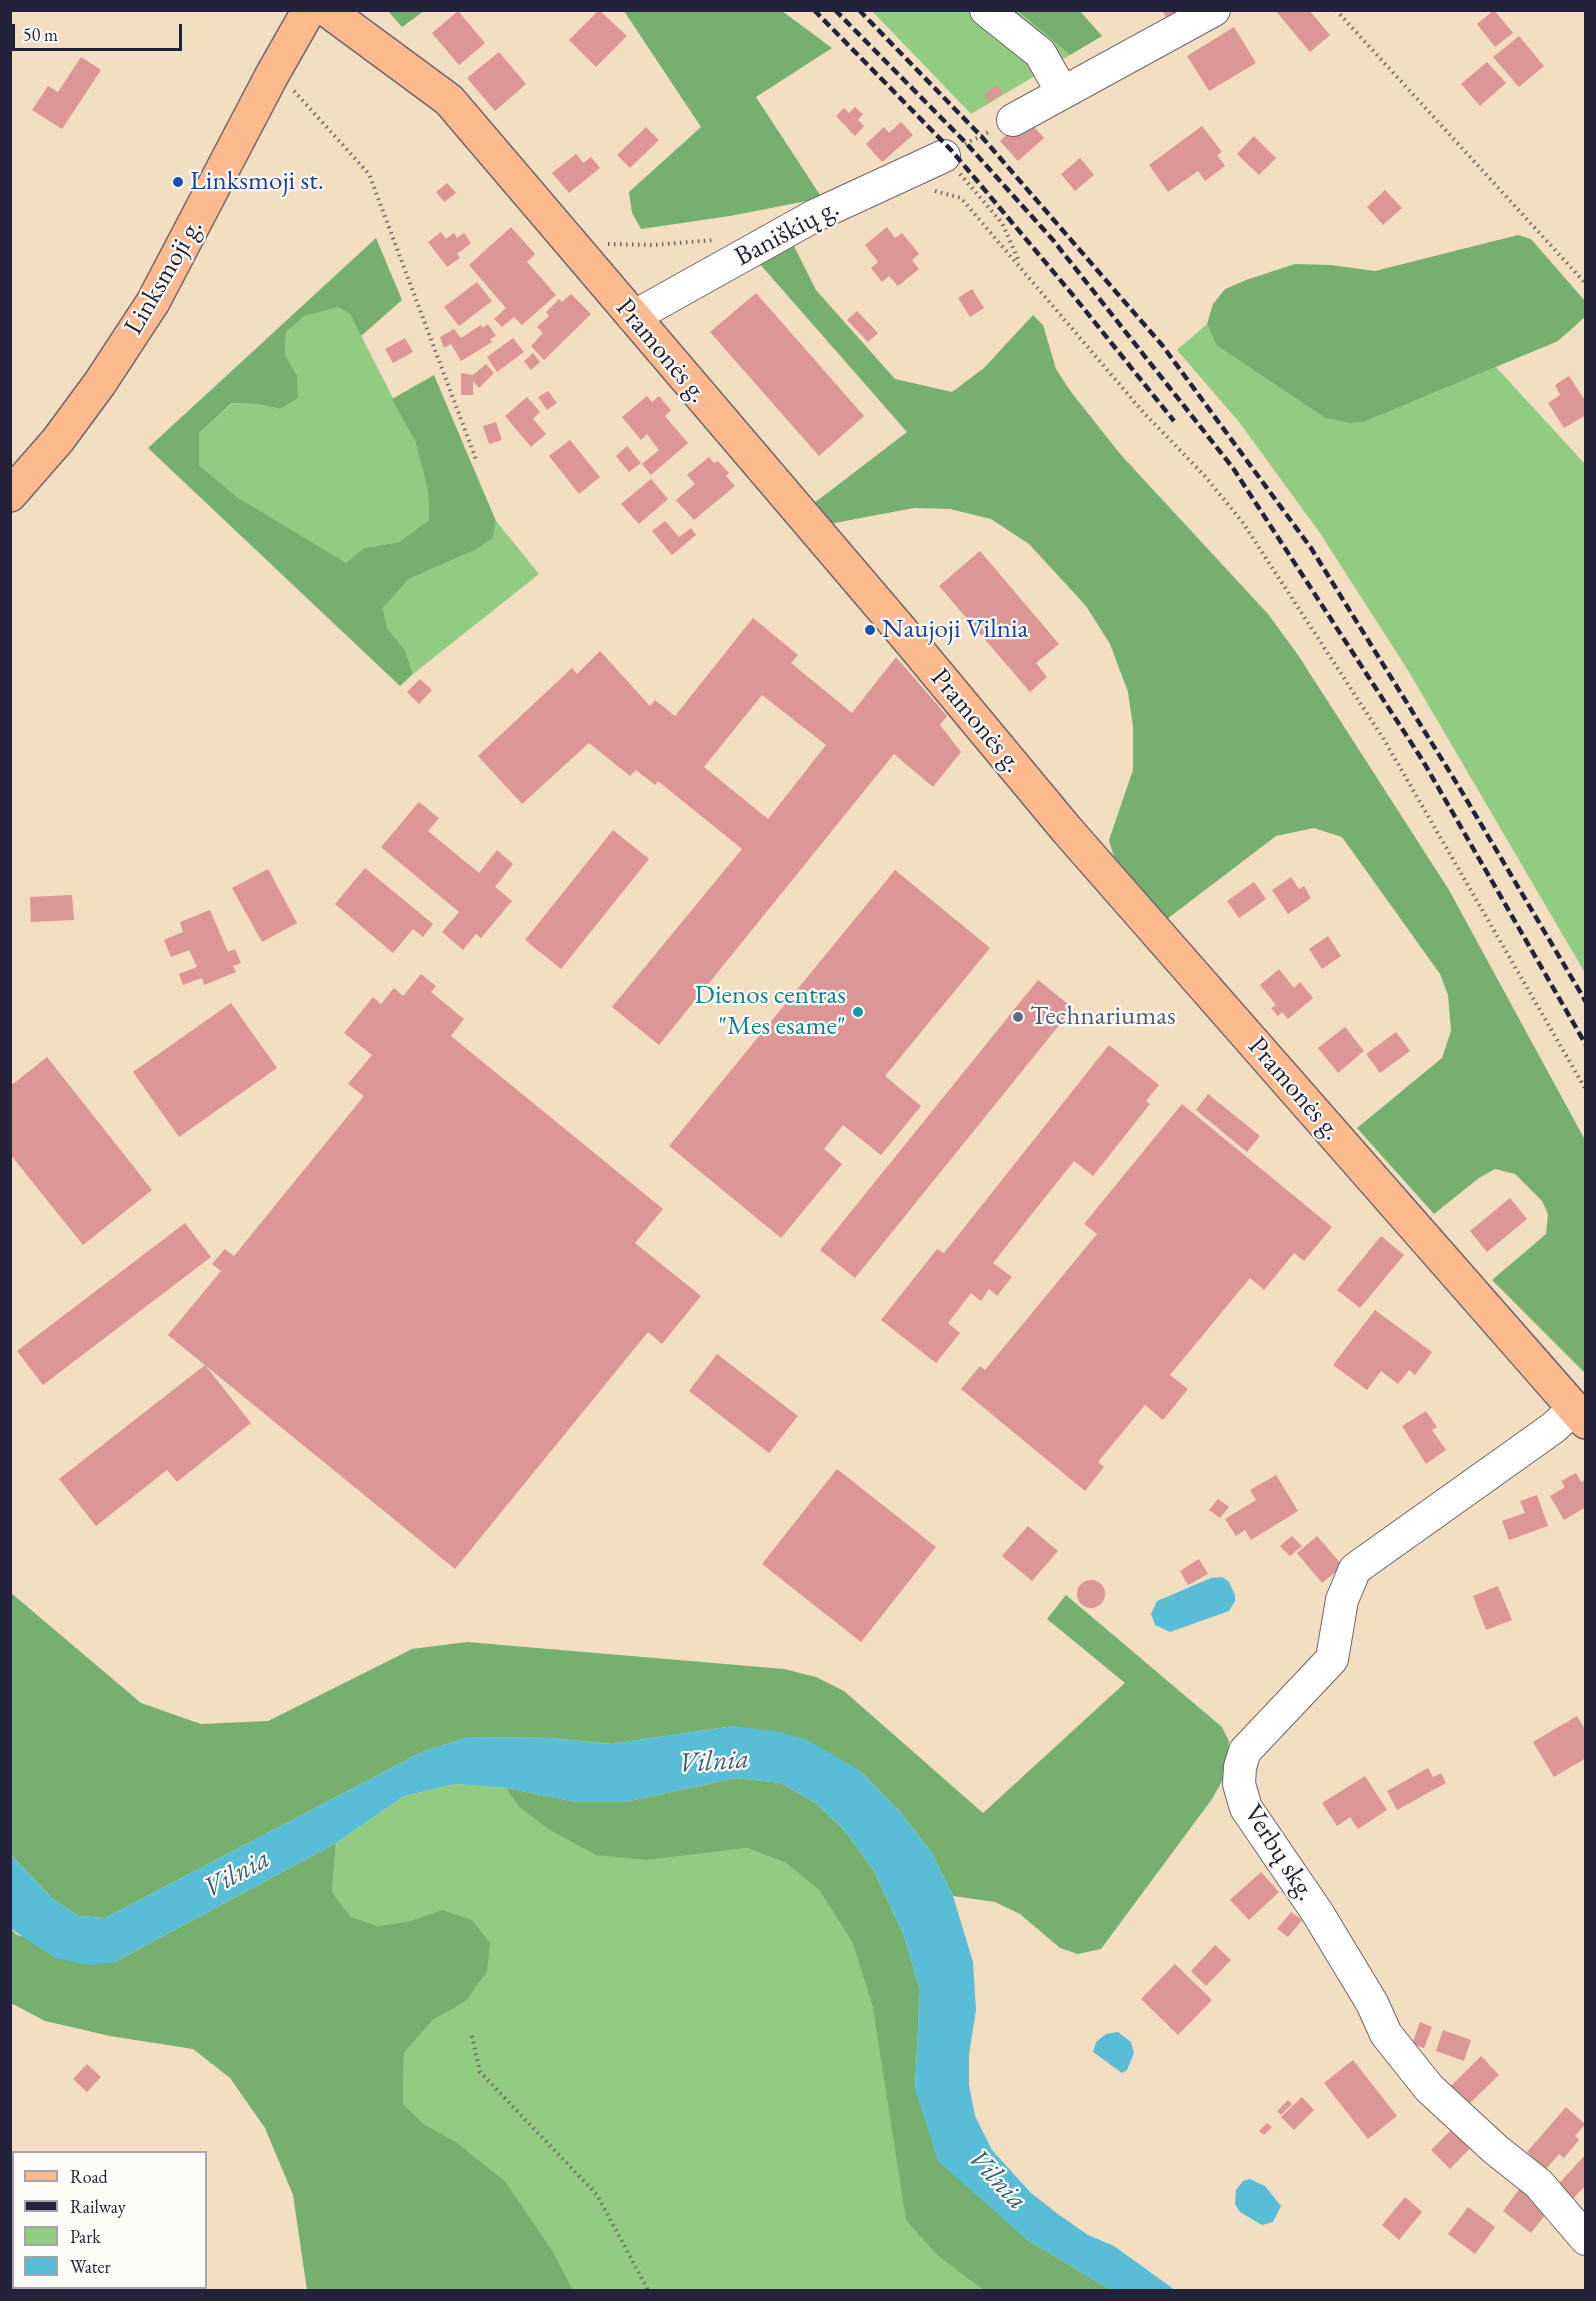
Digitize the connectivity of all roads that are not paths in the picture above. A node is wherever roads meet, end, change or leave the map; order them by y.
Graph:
1 (309, 10) edge
2 (327, 10) edge
3 (986, 10) edge
4 (1214, 10) edge
5 (1062, 92) junction
6 (1013, 120) road end
7 (944, 156) road end
8 (633, 317) junction
9 (10, 495) edge
10 (1580, 1416) edge
11 (1586, 2239) edge

1 - 9 main road, Linksmoji g.
2 - 8 main road, Pramonės g.
3 - 5 street
4 - 5 street
5 - 6 street
7 - 8 street, Baniškių g.
8 - 10 main road, Pramonės g.
10 - 11 street, Verbų skg.

